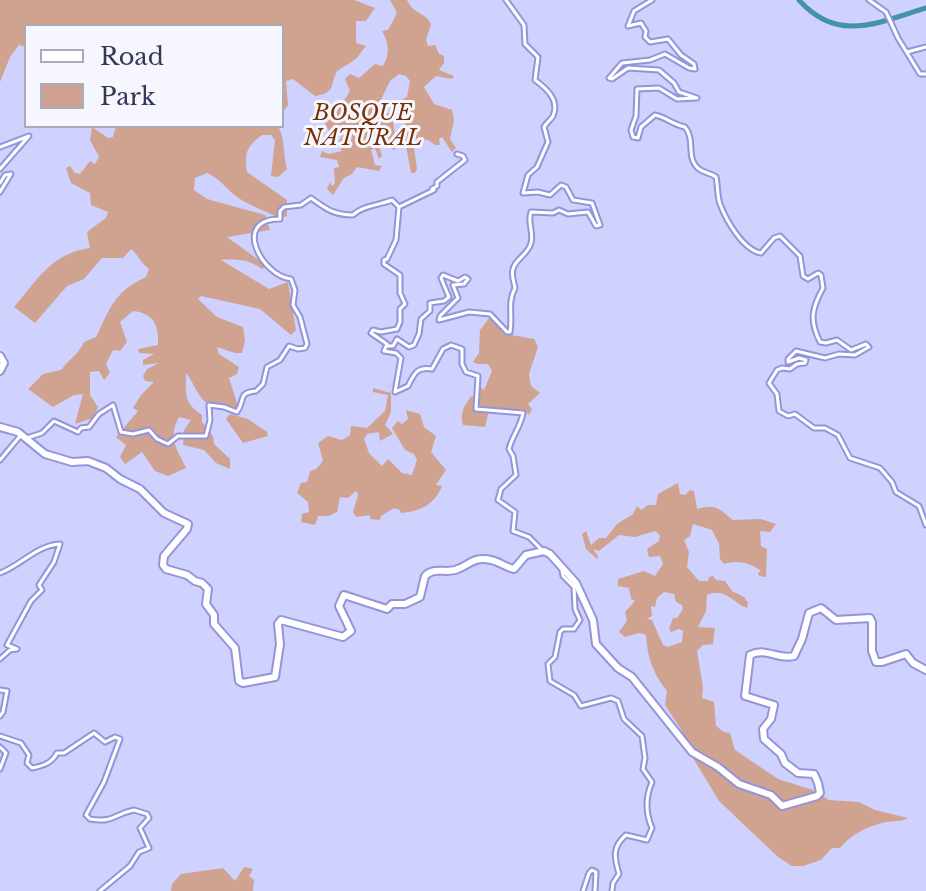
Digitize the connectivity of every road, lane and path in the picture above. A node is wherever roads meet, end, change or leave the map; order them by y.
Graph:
1 (506, 0) edge
2 (652, 0) edge
3 (869, 0) edge
4 (926, 47) edge
5 (907, 52) junction
6 (926, 74) edge
7 (0, 147) edge
8 (457, 154) dead end
9 (0, 169) edge
10 (0, 183) edge
11 (0, 192) edge
12 (399, 207) junction
13 (387, 346) junction
14 (0, 356) edge
15 (0, 371) edge
16 (0, 429) edge
17 (23, 437) junction
18 (0, 460) edge
19 (926, 525) edge
20 (544, 551) junction
21 (562, 567) junction
22 (0, 573) edge
23 (0, 659) edge
24 (926, 670) edge
25 (0, 690) edge
26 (0, 716) edge
27 (0, 736) edge
28 (0, 747) edge
29 (0, 769) edge
30 (100, 891) edge
31 (583, 891) edge
32 (595, 891) edge
33 (612, 891) edge

1 - 13 street
2 - 19 street
3 - 5 street
4 - 5 street
5 - 6 street
7 - 9 street
8 - 12 street
10 - 11 street
12 - 13 street
12 - 17 street
13 - 20 street
14 - 15 street
16 - 17 street
17 - 18 street
17 - 20 street
20 - 21 street
21 - 24 street
21 - 33 street
22 - 23 street
25 - 26 street
27 - 30 street
28 - 29 street
31 - 32 street

